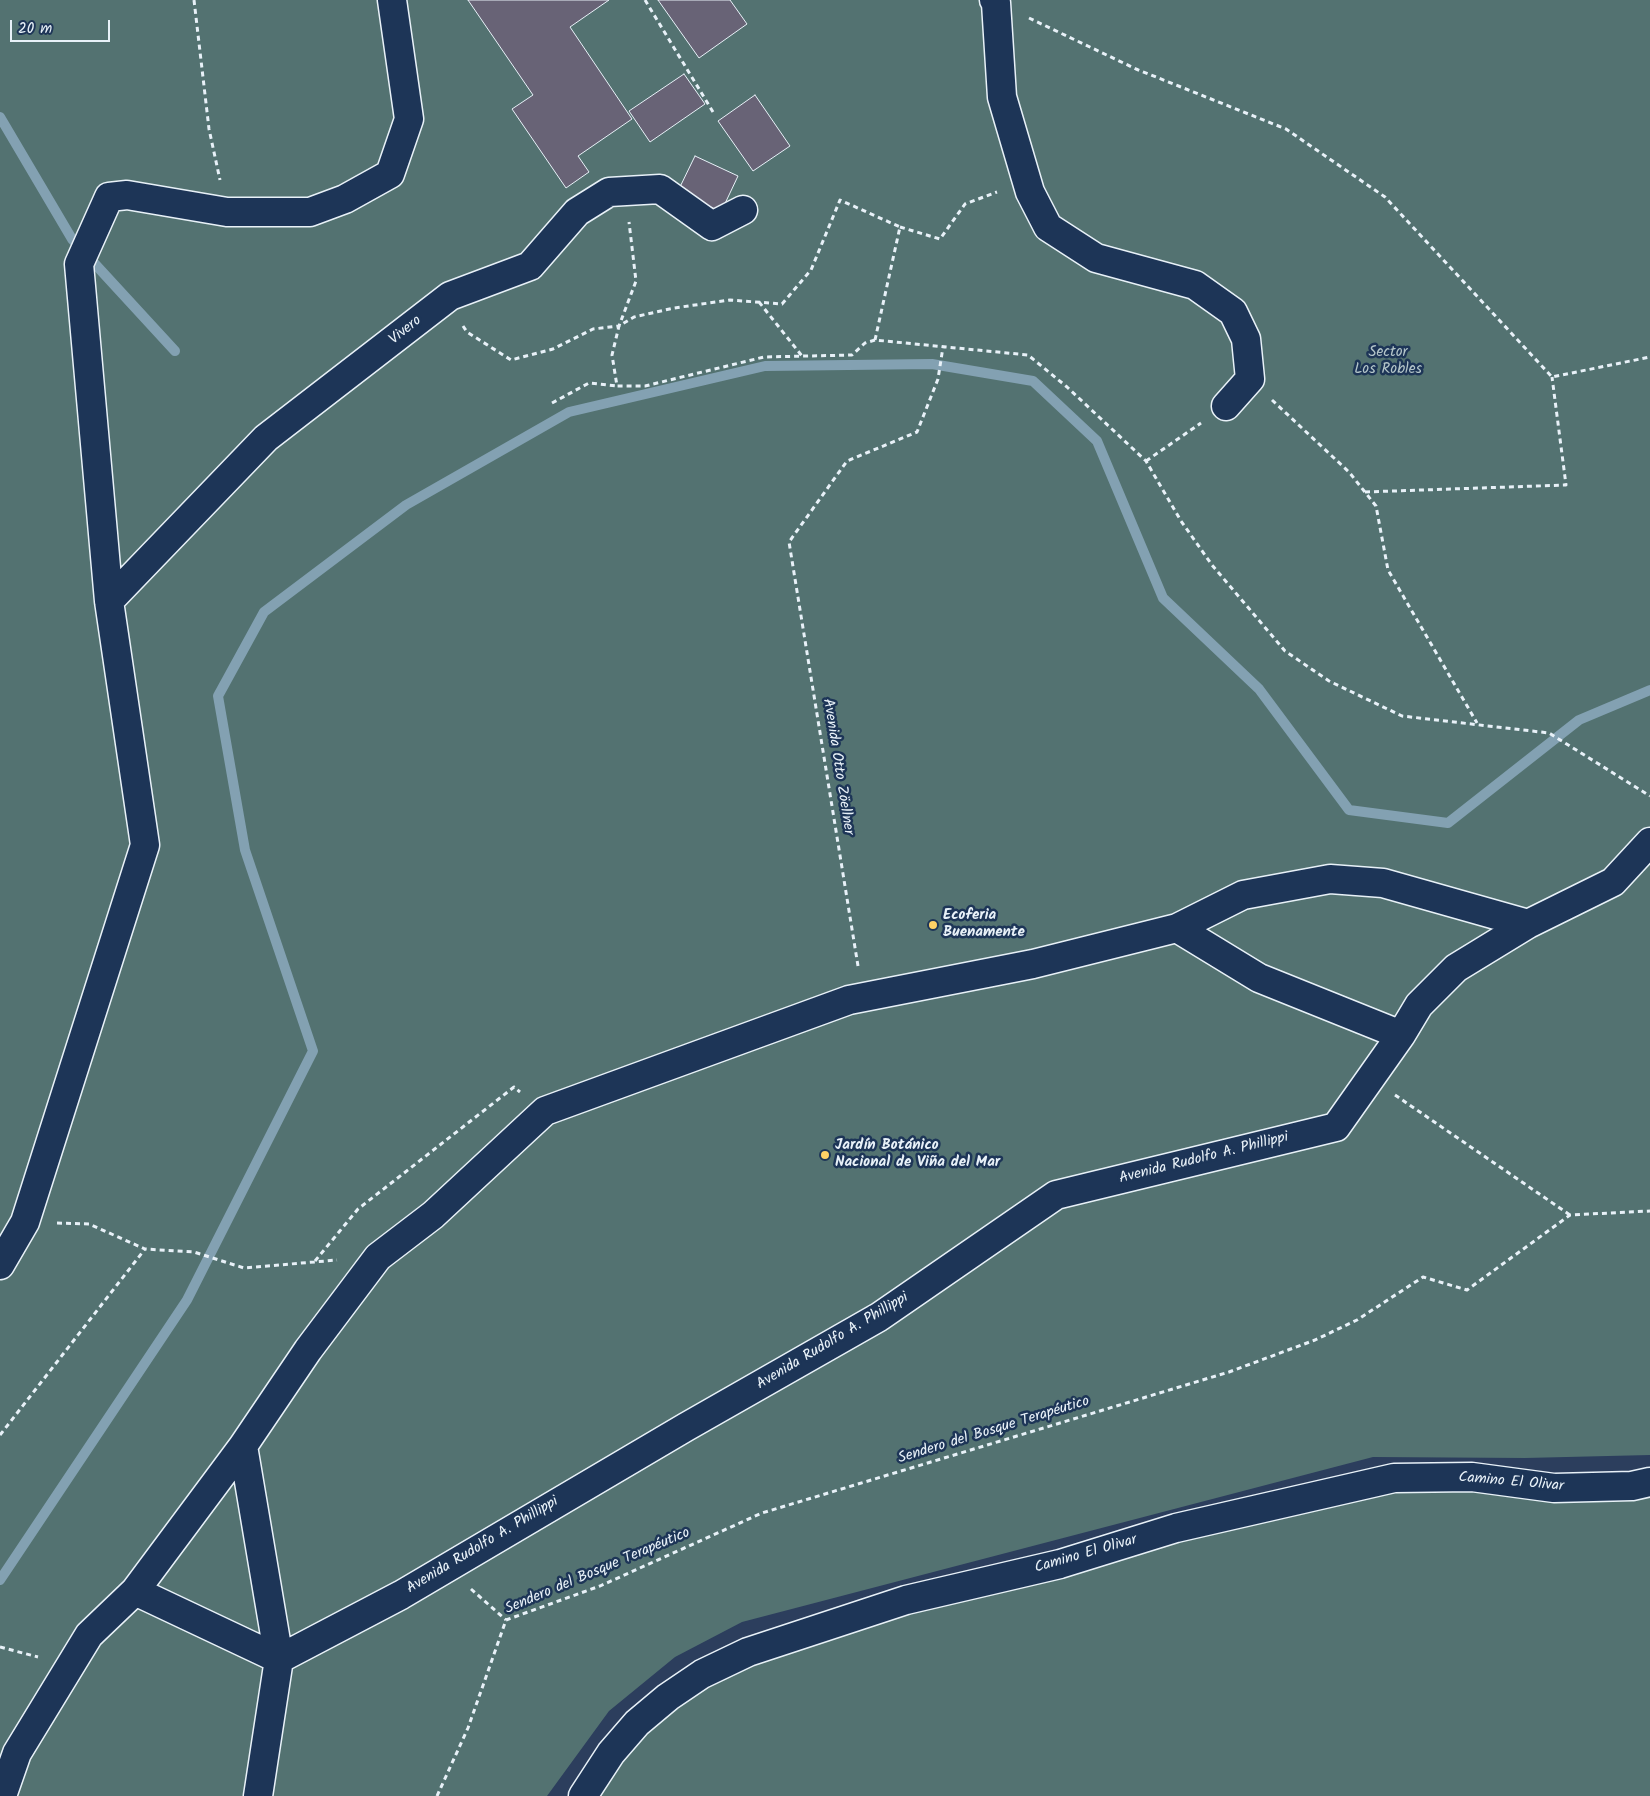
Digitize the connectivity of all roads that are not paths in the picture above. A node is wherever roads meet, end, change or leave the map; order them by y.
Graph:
1 (392, 0) edge
2 (995, 2) edge
3 (743, 210) dead end
4 (1226, 406) road end
5 (109, 600) junction
6 (1650, 842) edge
7 (1528, 924) junction
8 (1177, 928) junction
9 (1401, 1035) junction
10 (0, 1265) edge
11 (243, 1446) junction
12 (1650, 1482) edge
13 (136, 1591) junction
14 (279, 1659) junction
15 (2, 1796) edge
16 (258, 1796) edge
17 (583, 1796) edge

1 - 5 main road
2 - 4 main road
3 - 5 main road, Vivero
5 - 10 main road
6 - 7 main road, Avenida Rudolfo A. Phillippi
7 - 8 main road
7 - 9 main road, Avenida Rudolfo A. Phillippi
8 - 9 main road
8 - 11 main road
9 - 14 main road, Avenida Rudolfo A. Phillippi
11 - 13 main road
11 - 14 main road
12 - 17 main road, Camino El Olivar
13 - 14 main road
13 - 15 main road
14 - 16 main road

